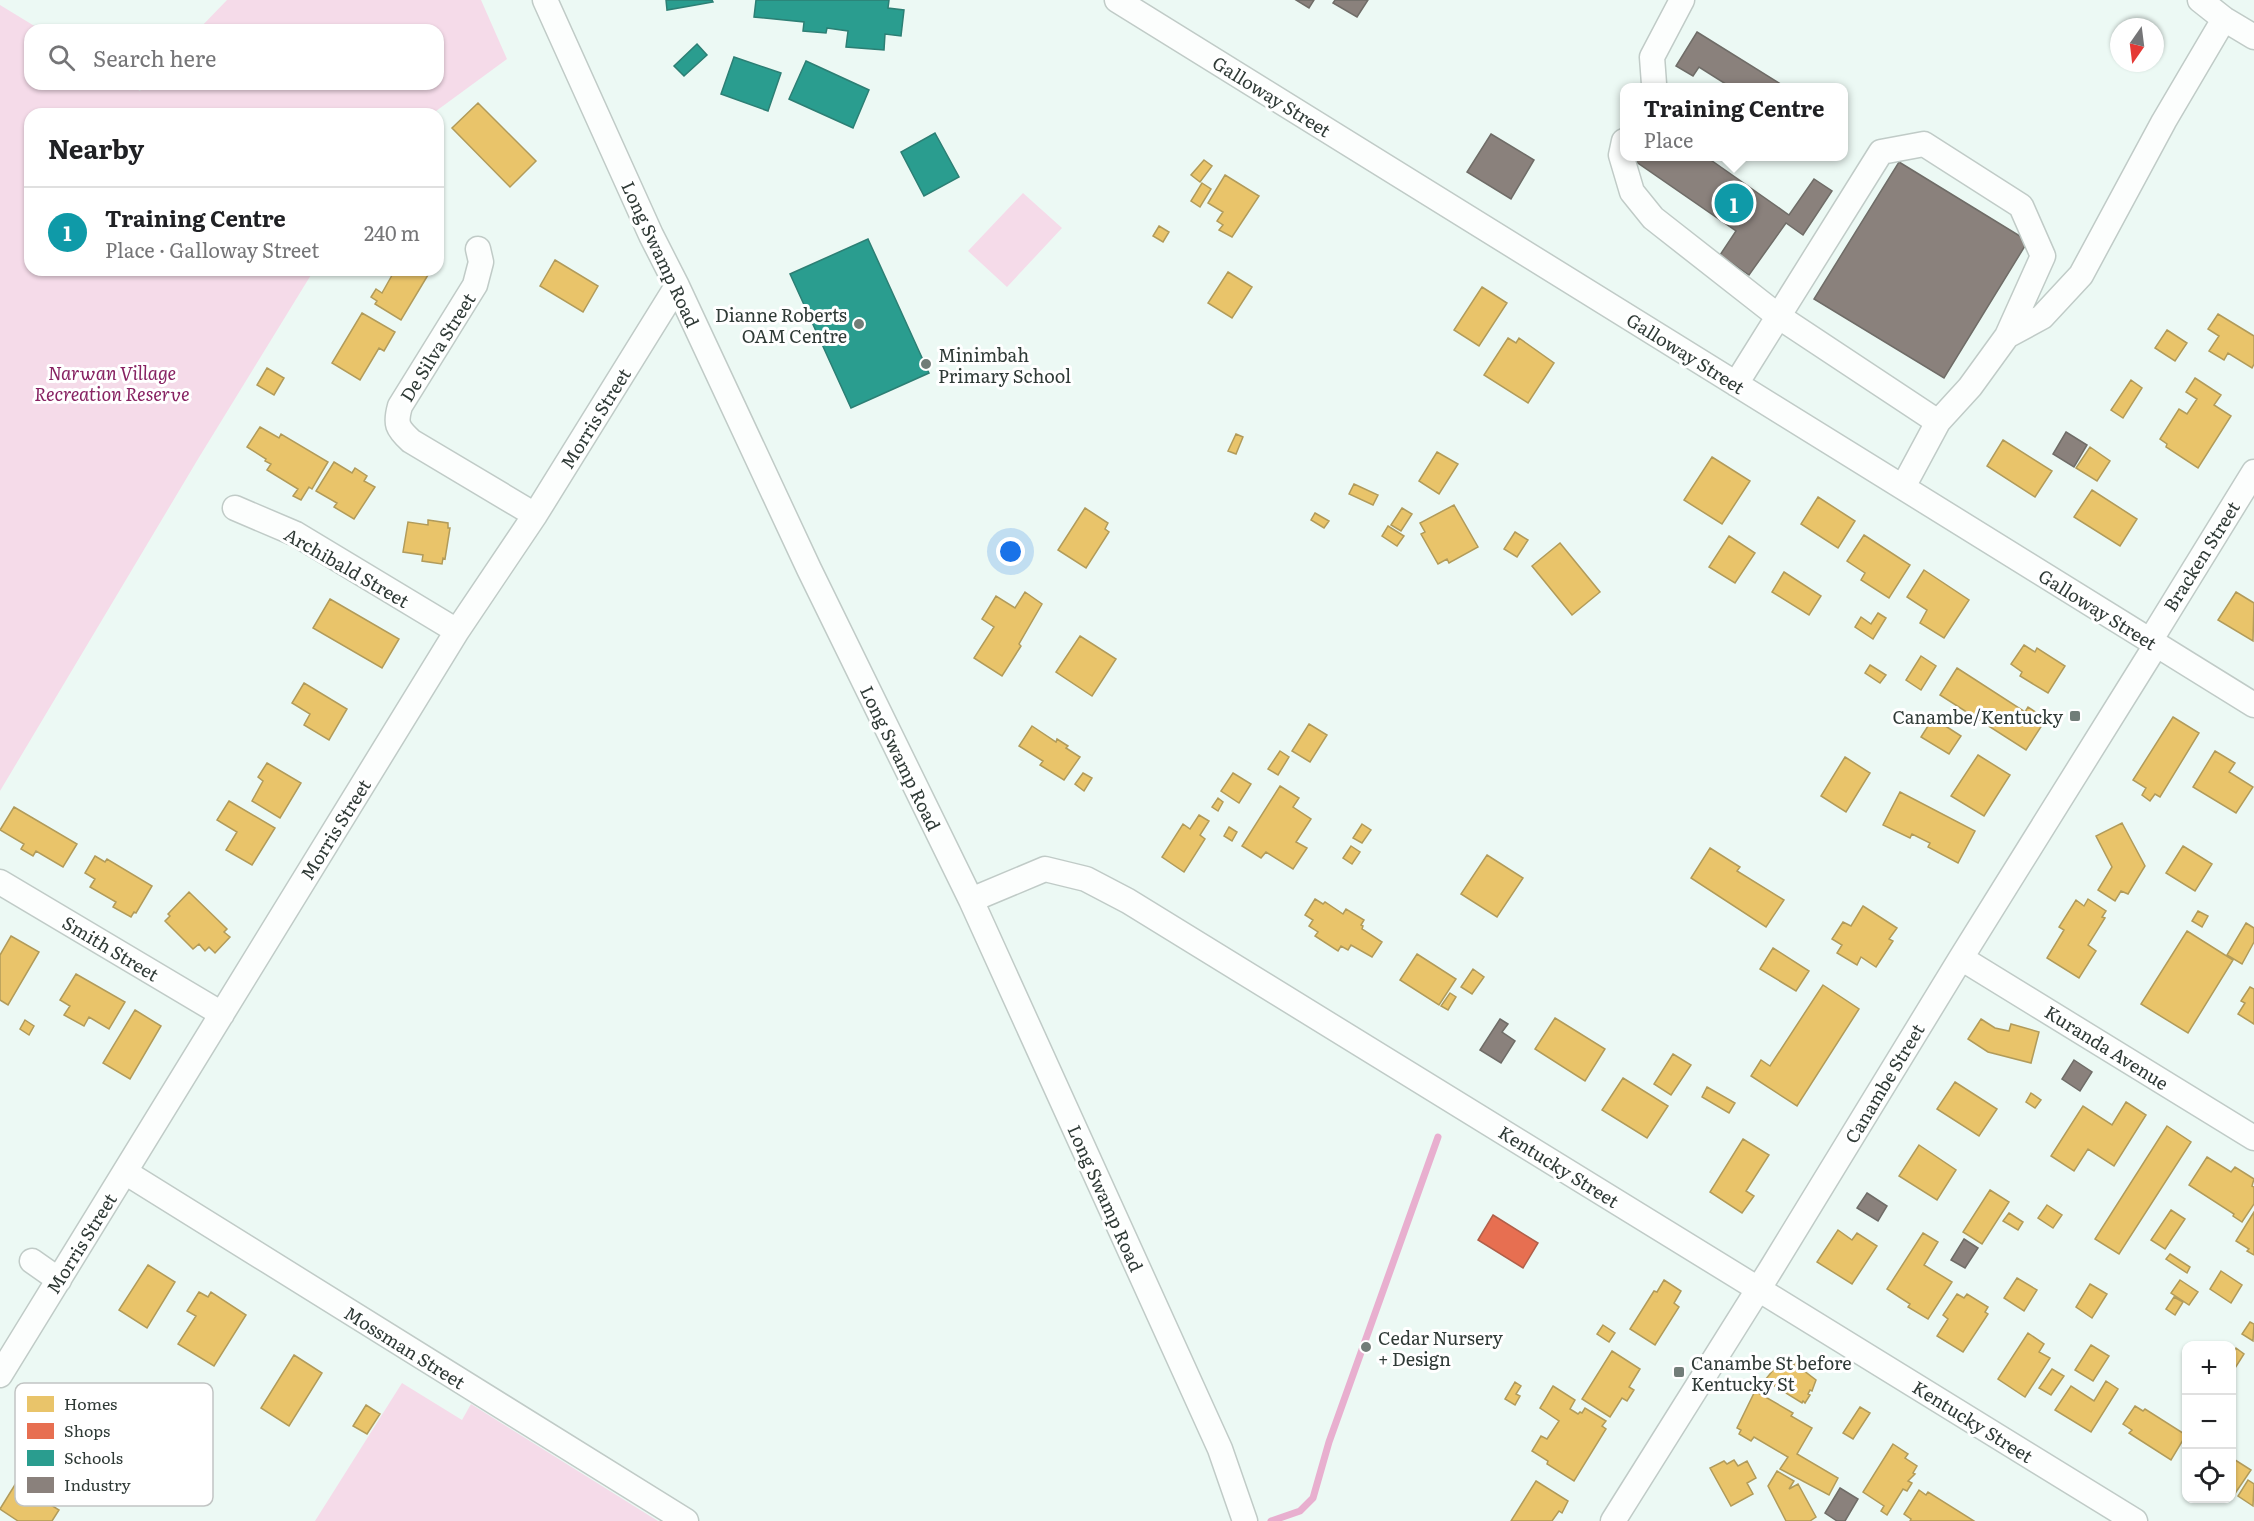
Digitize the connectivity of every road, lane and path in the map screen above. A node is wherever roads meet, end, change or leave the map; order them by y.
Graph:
1 (545, 0) edge
2 (1117, 0) edge
3 (1682, 0) edge
4 (2200, 0) edge
5 (2224, 19) junction
6 (2254, 37) edge
7 (1656, 83) edge
8 (1623, 161) edge
9 (478, 249) dead end
10 (677, 286) junction
11 (1778, 316) junction
12 (2007, 336) junction
13 (1736, 384) junction
14 (1938, 422) junction
15 (2254, 472) edge
16 (1903, 487) junction
17 (235, 508) dead end
18 (536, 515) junction
19 (457, 631) junction
20 (2153, 643) junction
21 (2254, 705) edge
22 (0, 882) edge
23 (970, 900) junction
24 (1961, 957) junction
25 (222, 1014) junction
26 (2254, 1138) edge
27 (125, 1172) junction
28 (32, 1261) dead end
29 (59, 1280) junction
30 (1758, 1289) junction
31 (0, 1376) edge
32 (686, 1521) edge
33 (1245, 1521) edge
34 (1613, 1521) edge
35 (2135, 1521) edge

1 - 10 street, Long Swamp Road
2 - 13 street, Galloway Street
3 - 7 street
4 - 5 street
5 - 6 street
5 - 12 street
8 - 11 street
9 - 18 street, De Silva Street
10 - 18 street, Morris Street
10 - 23 street, Long Swamp Road
11 - 12 street
11 - 13 street
11 - 14 street
12 - 14 street
13 - 16 street, Galloway Street
14 - 16 street
15 - 20 street, Bracken Street
16 - 20 street, Galloway Street
17 - 19 street, Archibald Street
18 - 19 street, Morris Street
19 - 25 street, Morris Street
20 - 21 street, Galloway Street
20 - 24 street, Canambe Street
22 - 25 street, Smith Street
23 - 30 street, Kentucky Street
23 - 33 street, Long Swamp Road
24 - 26 street, Kuranda Avenue
24 - 30 street, Canambe Street
25 - 27 street, Morris Street
27 - 29 street, Morris Street
27 - 32 street, Mossman Street
28 - 29 street
29 - 31 street, Morris Street
30 - 34 street, Canambe Street
30 - 35 street, Kentucky Street

